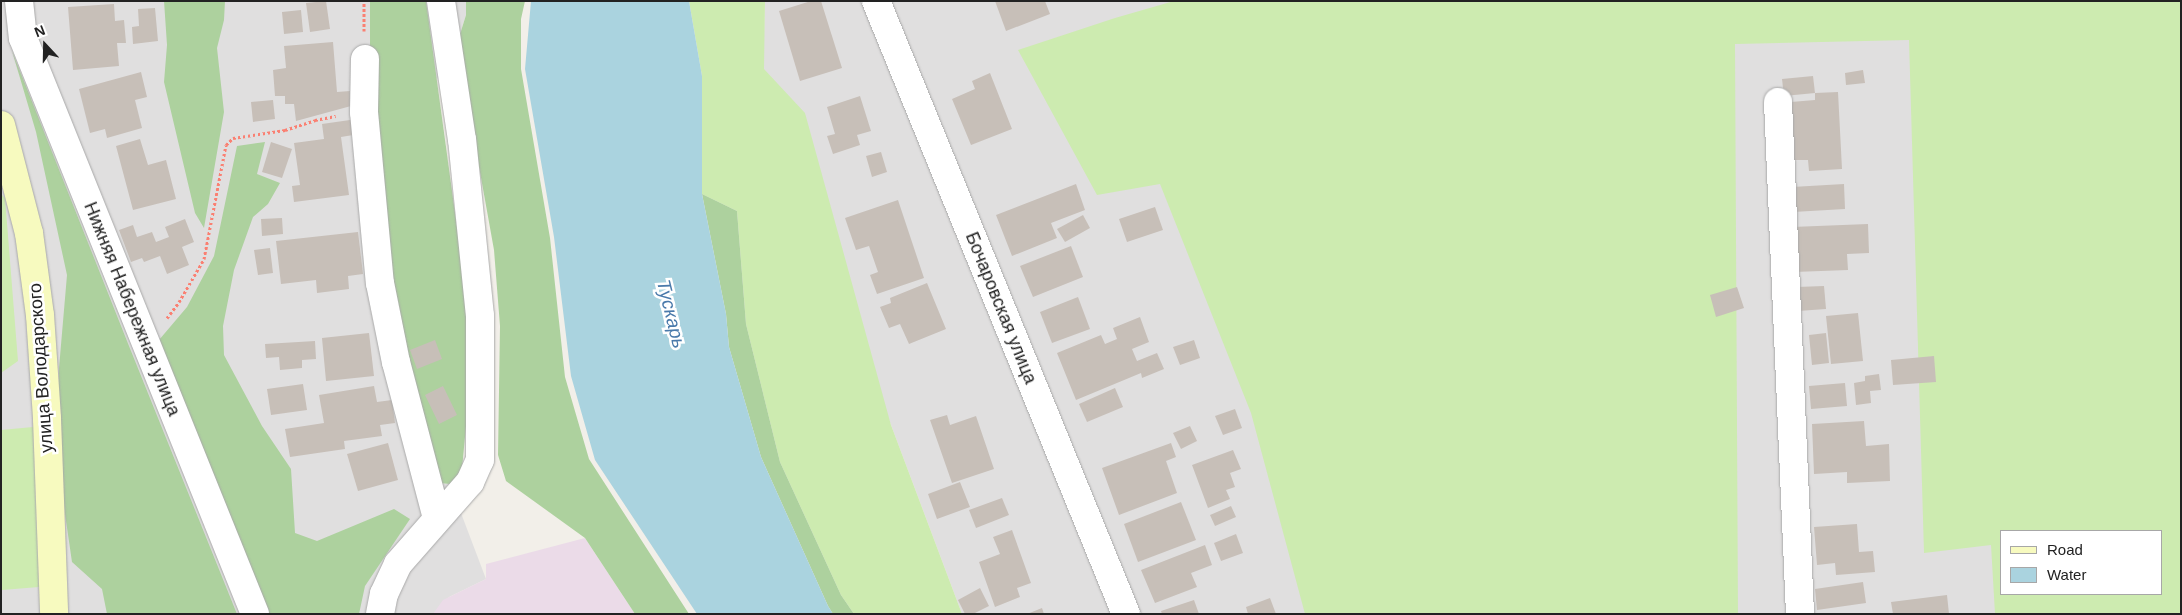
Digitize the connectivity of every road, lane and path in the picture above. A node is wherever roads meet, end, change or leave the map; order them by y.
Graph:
1 (20, 1) edge
2 (441, 1) edge
3 (876, 1) edge
4 (365, 59) dead end
5 (1778, 102) dead end
6 (364, 112) junction
7 (1, 125) edge
8 (144, 339) junction
9 (437, 518) junction
10 (53, 607) edge
11 (255, 614) edge
12 (380, 614) edge
13 (1126, 614) edge
14 (1800, 614) edge

1 - 8 street, Нижняя Набережная улица
2 - 9 street
3 - 13 street, Бочаровская улица
4 - 6 street
5 - 14 street
6 - 8 path
6 - 9 street
7 - 10 street, улица Володарского
8 - 11 street, Нижняя Набережная улица
9 - 12 street

